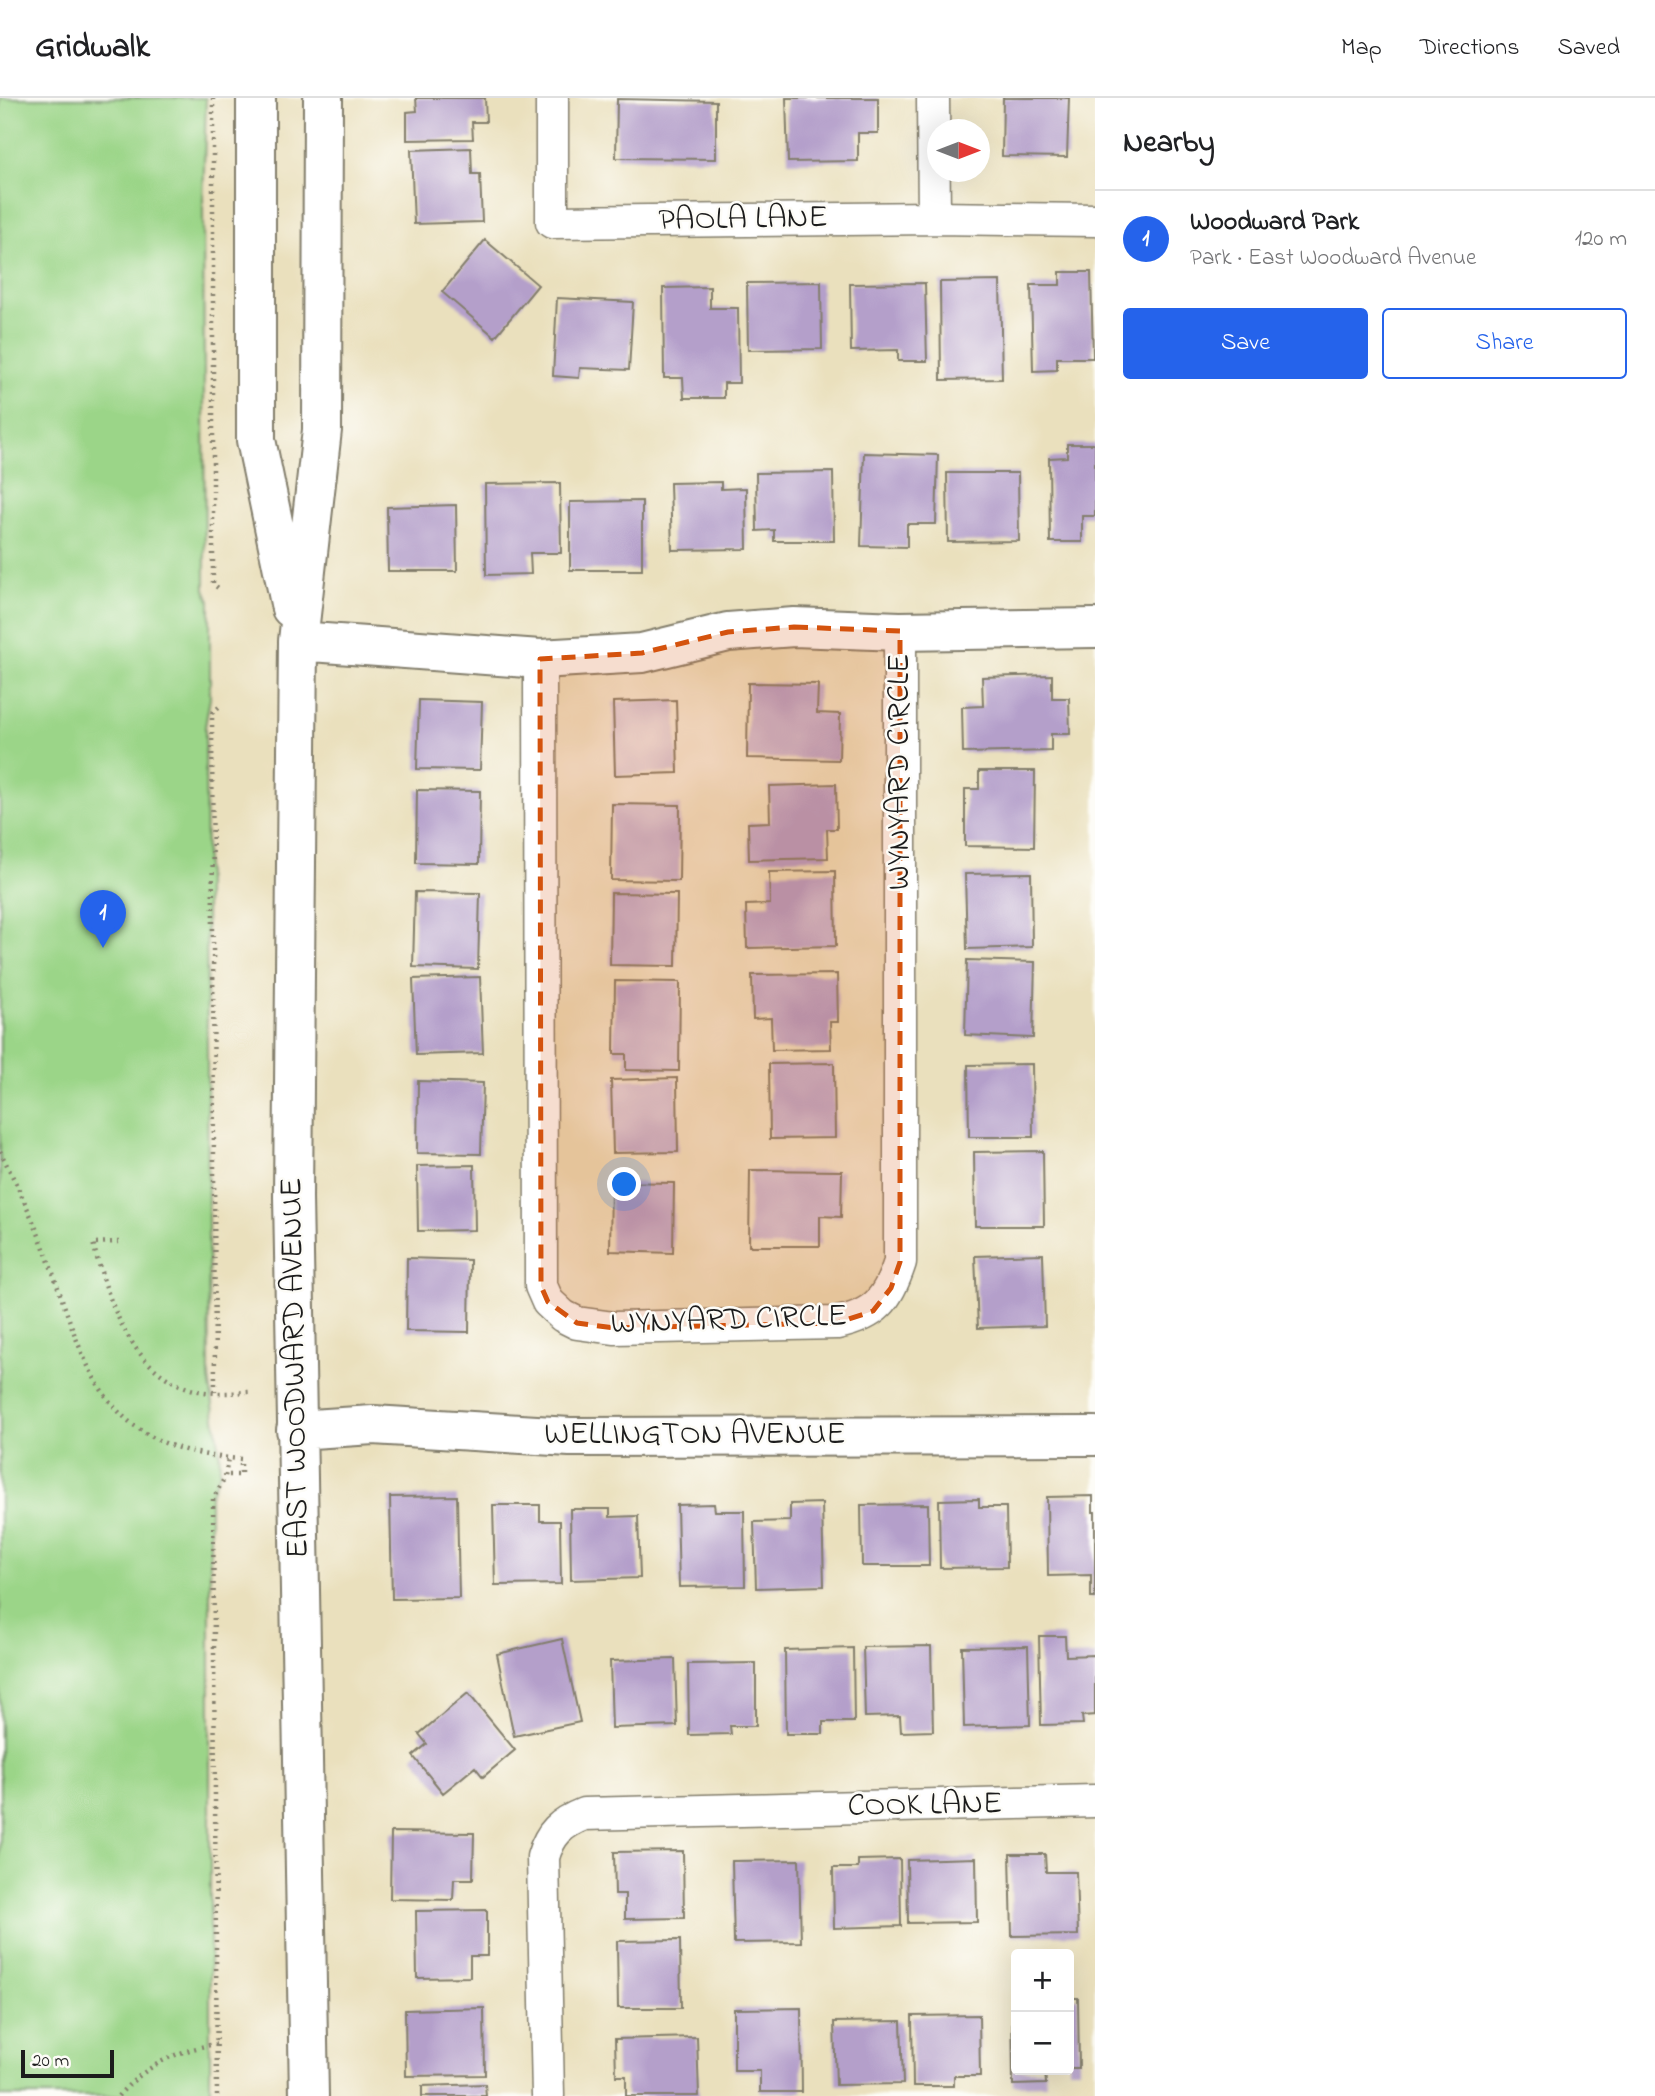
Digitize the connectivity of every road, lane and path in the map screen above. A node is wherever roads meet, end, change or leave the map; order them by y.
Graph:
1 (213, 98) edge
2 (256, 98) edge
3 (323, 98) edge
4 (551, 98) edge
5 (933, 98) edge
6 (934, 218) junction
7 (1095, 220) edge
8 (218, 588) dead end
9 (1095, 628) edge
10 (900, 631) junction
11 (298, 641) junction
12 (540, 659) junction
13 (220, 706) dead end
14 (0, 1151) edge
15 (119, 1242) dead end
16 (215, 1392) junction
17 (249, 1392) dead end
18 (296, 1430) junction
19 (1095, 1436) edge
20 (228, 1458) junction
21 (226, 1475) junction
22 (1095, 1801) edge
23 (216, 2044) junction
24 (118, 2096) edge
25 (216, 2096) edge
26 (309, 2096) edge
27 (548, 2096) edge

1 - 8 path
2 - 11 street, EAST WOODWARD AVENUE
3 - 11 street, EAST WOODWARD AVENUE
4 - 6 street, PAOLA LANE
5 - 6 street
6 - 7 street, PAOLA LANE
9 - 10 street
10 - 12 street
10 - 12 street, WYNYARD CIRCLE
11 - 12 street
11 - 18 street, EAST WOODWARD AVENUE
13 - 16 path
14 - 20 path
15 - 16 path
16 - 17 path
18 - 19 street, WELLINGTON AVENUE
18 - 26 street, EAST WOODWARD AVENUE
20 - 21 path
20 - 21 path
21 - 23 path
22 - 27 street, COOK LANE
23 - 24 path
23 - 25 path

